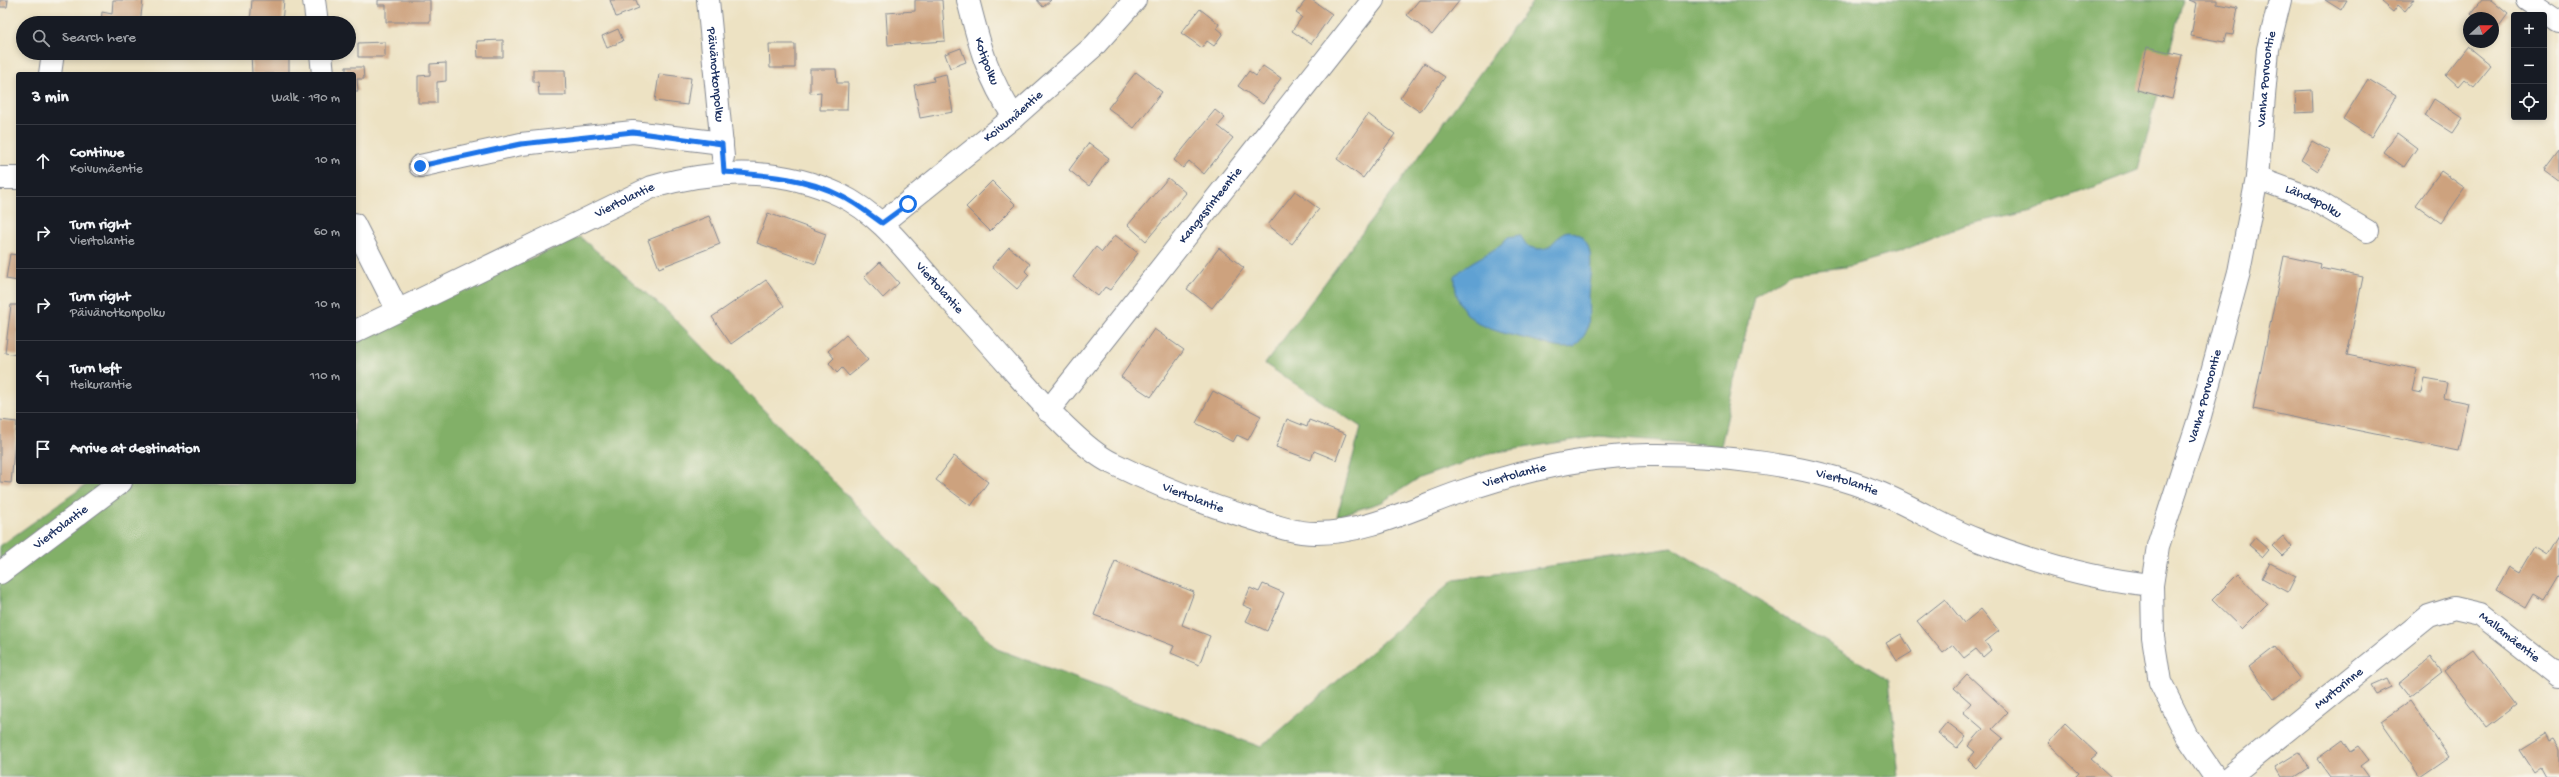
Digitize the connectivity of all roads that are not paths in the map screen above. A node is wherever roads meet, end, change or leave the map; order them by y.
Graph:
1 (314, 0) edge
2 (708, 0) edge
3 (968, 0) edge
4 (1135, 0) edge
5 (1373, 0) edge
6 (2280, 0) edge
7 (2528, 0) edge
8 (316, 16) edge
9 (2559, 21) edge
10 (52, 60) edge
11 (322, 60) edge
12 (50, 72) edge
13 (323, 72) edge
14 (1014, 117) junction
15 (722, 144) junction
16 (420, 166) dead end
17 (724, 172) junction
18 (0, 178) edge
19 (16, 178) edge
20 (2257, 178) junction
21 (882, 223) junction
22 (356, 228) edge
23 (2367, 230) dead end
24 (397, 309) junction
25 (356, 331) edge
26 (1048, 411) junction
27 (118, 484) edge
28 (0, 573) edge
29 (2152, 585) junction
30 (2454, 608) joint
31 (2559, 676) edge
32 (2216, 777) edge
33 (2229, 777) edge

1 - 8 street
2 - 15 street, Päivänotkonpolku
3 - 14 street, Kotipolku
4 - 14 street, Koivumäentie
5 - 26 street, Kangasrinteentie
6 - 20 street, Vanha Porvoontie
7 - 9 street
10 - 12 street
11 - 13 street
14 - 21 street, Koivumäentie
15 - 16 street
15 - 17 street, Päivänotkonpolku
17 - 21 street, Viertolantie
17 - 24 street, Viertolantie
18 - 19 street
20 - 23 street, Lähdepolku
20 - 29 street, Vanha Porvoontie
21 - 26 street, Viertolantie
22 - 24 street
24 - 25 street, Viertolantie
26 - 29 street, Viertolantie
27 - 28 street, Viertolantie
29 - 32 street, Vanha Porvoontie
30 - 31 street, Mallamäentie
30 - 33 street, Murtorinne

